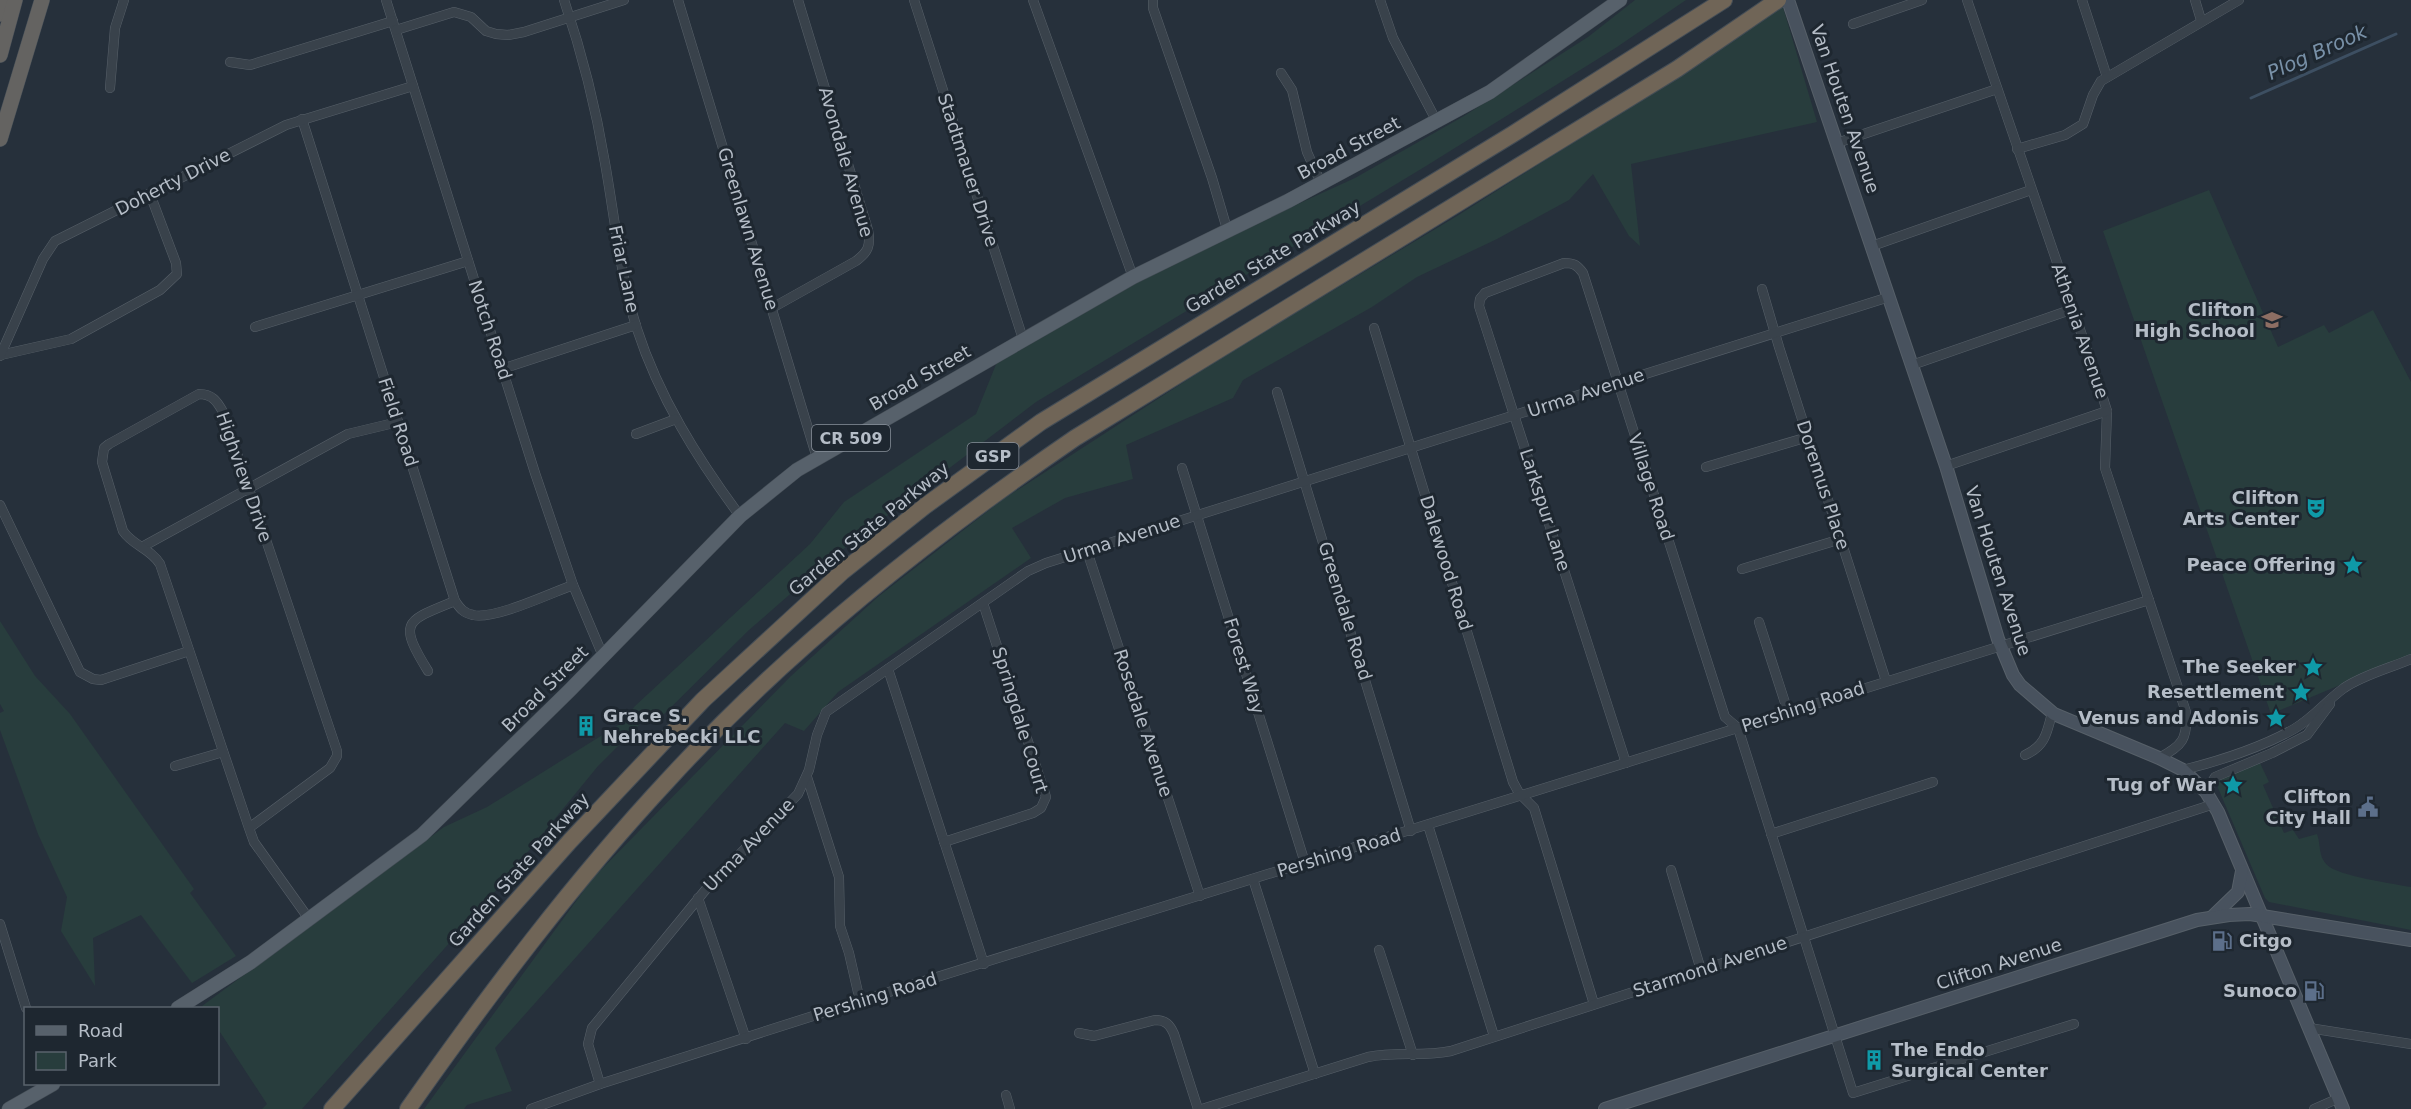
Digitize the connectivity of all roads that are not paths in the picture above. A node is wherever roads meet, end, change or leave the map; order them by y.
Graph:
1 (3, 0) edge
2 (15, 0) edge
3 (43, 0) edge
4 (124, 0) edge
5 (386, 0) edge
6 (564, 0) edge
7 (624, 0) edge
8 (678, 0) edge
9 (798, 0) edge
10 (914, 0) edge
11 (1033, 0) edge
12 (1153, 0) edge
13 (1380, 0) edge
14 (1620, 0) edge
15 (1724, 0) edge
16 (1778, 0) edge
17 (1788, 0) edge
18 (1922, 0) edge
19 (1967, 0) edge
20 (2082, 0) edge
21 (2194, 0) edge
22 (2239, 0) edge
23 (0, 14) edge
24 (569, 17) junction
25 (2201, 20) junction
26 (1853, 24) dead end
27 (394, 26) junction
28 (0, 55) edge
29 (230, 62) dead end
30 (1281, 73) dead end
31 (2107, 77) junction
32 (413, 86) junction
33 (110, 88) dead end
34 (1997, 89) junction
35 (302, 119) junction
36 (1437, 122) junction
37 (0, 139) edge
38 (1837, 143) junction
39 (2017, 149) junction
40 (1321, 183) junction
41 (2031, 190) junction
42 (150, 194) junction
43 (1227, 229) junction
44 (1872, 246) junction
45 (468, 261) junction
46 (1553, 267) joint
47 (1133, 277) junction
48 (1762, 289) dead end
49 (357, 294) junction
50 (1889, 297) junction
51 (772, 308) junction
52 (2073, 309) junction
53 (636, 326) junction
54 (255, 327) dead end
55 (1374, 328) dead end
56 (1775, 333) junction
57 (1023, 339) junction
58 (0, 356) edge
59 (1912, 365) junction
60 (502, 369) junction
61 (1618, 383) junction
62 (1277, 392) dead end
63 (2107, 411) junction
64 (1515, 416) junction
65 (676, 419) junction
66 (398, 422) junction
67 (636, 434) dead end
68 (1808, 437) junction
69 (1411, 448) junction
70 (817, 458) junction
71 (1946, 466) junction
72 (1706, 467) dead end
73 (1182, 468) dead end
74 (1306, 481) junction
75 (249, 488) junction
76 (0, 505) edge
77 (1197, 515) junction
78 (740, 516) junction
79 (1840, 539) junction
80 (142, 547) junction
81 (1087, 551) junction
82 (1742, 569) dead end
83 (573, 585) junction
84 (2149, 600) junction
85 (455, 601) junction
86 (983, 603) junction
87 (1759, 622) dead end
88 (2001, 645) junction
89 (189, 651) junction
90 (603, 656) junction
91 (2411, 659) edge
92 (888, 669) junction
93 (428, 671) dead end
94 (1886, 681) junction
95 (2339, 693) junction
96 (1788, 712) junction
97 (2052, 713) junction
98 (1738, 728) junction
99 (223, 752) junction
100 (2025, 755) dead end
101 (2159, 758) junction
102 (1626, 764) junction
103 (175, 766) dead end
104 (2183, 770) junction
105 (807, 777) junction
106 (1933, 782) dead end
107 (2206, 792) junction
108 (1522, 796) junction
109 (2214, 804) junction
110 (1428, 825) junction
111 (249, 828) junction
112 (1411, 831) junction
113 (1771, 834) junction
114 (944, 842) junction
115 (1305, 863) junction
116 (1671, 870) dead end
117 (2242, 870) junction
118 (1254, 879) junction
119 (1200, 896) junction
120 (698, 898) junction
121 (2262, 917) junction
122 (2211, 918) junction
123 (309, 919) junction
124 (0, 924) edge
125 (1803, 937) junction
126 (2411, 940) edge
127 (1379, 950) dead end
128 (984, 964) junction
129 (1701, 970) junction
130 (860, 1001) junction
131 (1594, 1004) junction
132 (26, 1007) edge
133 (180, 1007) edge
134 (2074, 1024) dead end
135 (2309, 1028) junction
136 (1079, 1033) dead end
137 (1833, 1035) junction
138 (1494, 1036) junction
139 (746, 1039) junction
140 (2411, 1044) edge
141 (1413, 1055) junction
142 (1315, 1074) junction
143 (600, 1084) junction
144 (48, 1085) edge
145 (1006, 1095) dead end
146 (2341, 1104) edge
147 (9, 1109) edge
148 (332, 1109) edge
149 (408, 1109) edge
150 (531, 1109) edge
151 (1010, 1109) edge
152 (1200, 1109) edge
153 (1605, 1109) edge
154 (2314, 1109) edge

1 - 23 highway
2 - 28 highway
3 - 37 highway
4 - 33 street
5 - 27 street, Notch Road
6 - 24 street, Friar Lane
7 - 24 street
8 - 51 street, Greenlawn Avenue
9 - 51 street, Avondale Avenue
10 - 57 street, Stadtmauer Drive
11 - 47 street
12 - 43 street
13 - 36 street
14 - 36 main road, Broad Street / CR 509
15 - 148 highway, Garden State Parkway / GSP
16 - 149 highway, GSP
17 - 38 main road, Van Houten Avenue
18 - 26 street
19 - 34 street, Athenia Avenue
20 - 31 street
21 - 25 street
22 - 25 street
24 - 27 street
24 - 53 street, Friar Lane
25 - 31 street
27 - 29 street
27 - 32 street, Notch Road
30 - 40 street
31 - 39 street
32 - 35 street, Doherty Drive
32 - 45 street, Notch Road
34 - 38 street
34 - 39 street, Athenia Avenue
35 - 42 street, Doherty Drive
35 - 49 street, Field Road
36 - 40 main road, Broad Street / CR 509
38 - 44 main road, Van Houten Avenue
39 - 41 street, Athenia Avenue
40 - 43 main road, Broad Street / CR 509
41 - 44 street
41 - 52 street, Athenia Avenue
42 - 58 street, Doherty Drive
42 - 58 street
43 - 47 main road, Broad Street / CR 509
44 - 50 main road, Van Houten Avenue
45 - 49 street
45 - 60 street, Notch Road
46 - 61 street, Village Road
46 - 64 street, Larkspur Lane
47 - 57 main road, Broad Street / CR 509
48 - 56 street, Doremus Place
49 - 54 street
49 - 66 street, Field Road
50 - 56 street, Urma Avenue
50 - 59 main road, Van Houten Avenue
51 - 70 street, Greenlawn Avenue
52 - 59 street
52 - 63 street, Athenia Avenue
53 - 60 street
53 - 65 street, Friar Lane
55 - 69 street, Dalewood Road
56 - 61 street, Urma Avenue
56 - 68 street, Doremus Place
57 - 70 main road, Broad Street / CR 509
59 - 71 main road, Van Houten Avenue
60 - 83 street, Notch Road
61 - 64 street, Urma Avenue
61 - 98 street, Village Road
62 - 74 street, Greendale Road
63 - 71 street
63 - 84 street, Athenia Avenue
64 - 69 street, Urma Avenue
64 - 102 street, Larkspur Lane
65 - 67 street
65 - 78 street, Friar Lane
66 - 75 street
66 - 85 street, Field Road
68 - 72 street
68 - 79 street, Doremus Place
69 - 74 street, Urma Avenue
69 - 108 street, Dalewood Road
70 - 78 main road, Broad Street / CR 509
71 - 88 main road, Van Houten Avenue
73 - 77 street, Forest Way
74 - 77 street, Urma Avenue
74 - 112 street, Greendale Road
75 - 80 street
75 - 80 street, Highview Drive
75 - 111 street, Highview Drive
76 - 89 street
77 - 81 street, Urma Avenue
77 - 115 street, Forest Way
78 - 90 main road, Broad Street / CR 509
79 - 82 street
79 - 94 street, Doremus Place
80 - 89 street, Highview Drive
81 - 86 street, Urma Avenue
81 - 119 street, Rosedale Avenue
83 - 85 street
83 - 90 street, Notch Road
84 - 88 street, Pershing Road
84 - 101 street, Athenia Avenue
85 - 93 street
86 - 92 street, Urma Avenue
86 - 114 street, Springdale Court
87 - 96 street
88 - 94 street, Pershing Road
88 - 97 main road, Van Houten Avenue
89 - 99 street, Highview Drive
90 - 123 main road, Broad Street / CR 509
91 - 95 street
92 - 105 street, Urma Avenue
92 - 114 street
94 - 96 street, Pershing Road
95 - 104 street
95 - 107 street
96 - 98 street, Pershing Road
97 - 100 street
97 - 101 main road, Van Houten Avenue
98 - 102 street, Pershing Road
98 - 113 street, Village Road
99 - 103 street
99 - 111 street, Highview Drive
101 - 104 main road, Van Houten Avenue
102 - 108 street, Pershing Road
104 - 107 main road, Van Houten Avenue
105 - 120 street, Urma Avenue
105 - 130 street
106 - 113 street
107 - 109 main road, Van Houten Avenue
108 - 110 street, Pershing Road
108 - 131 street, Dalewood Road
109 - 117 main road, Van Houten Avenue
109 - 125 street, Starmond Avenue
110 - 112 street, Pershing Road
110 - 138 street
111 - 123 street, Highview Drive
112 - 115 street, Pershing Road
113 - 125 street, Village Road
114 - 128 street
115 - 118 street, Pershing Road
116 - 129 street
117 - 121 main road, Van Houten Avenue
117 - 122 main road
118 - 119 street, Pershing Road
118 - 142 street
119 - 128 street, Pershing Road
120 - 139 street
120 - 143 street, Urma Avenue
121 - 122 main road, Clifton Avenue
121 - 126 main road, Clifton Avenue
121 - 135 main road, Van Houten Avenue
122 - 137 main road, Clifton Avenue
123 - 133 main road, Broad Street / CR 509
124 - 132 street
125 - 129 street, Starmond Avenue
125 - 137 street, Village Road
127 - 141 street
128 - 130 street, Pershing Road
129 - 131 street, Starmond Avenue
130 - 139 street, Pershing Road
131 - 138 street, Starmond Avenue
134 - 137 street, Village Road
135 - 140 street
135 - 146 main road, Van Houten Avenue
136 - 152 street
137 - 153 main road, Clifton Avenue
138 - 141 street, Starmond Avenue
139 - 143 street, Pershing Road
141 - 142 street, Starmond Avenue
142 - 152 street, Starmond Avenue
143 - 150 street, Pershing Road
144 - 147 main road
145 - 151 street
146 - 154 street

